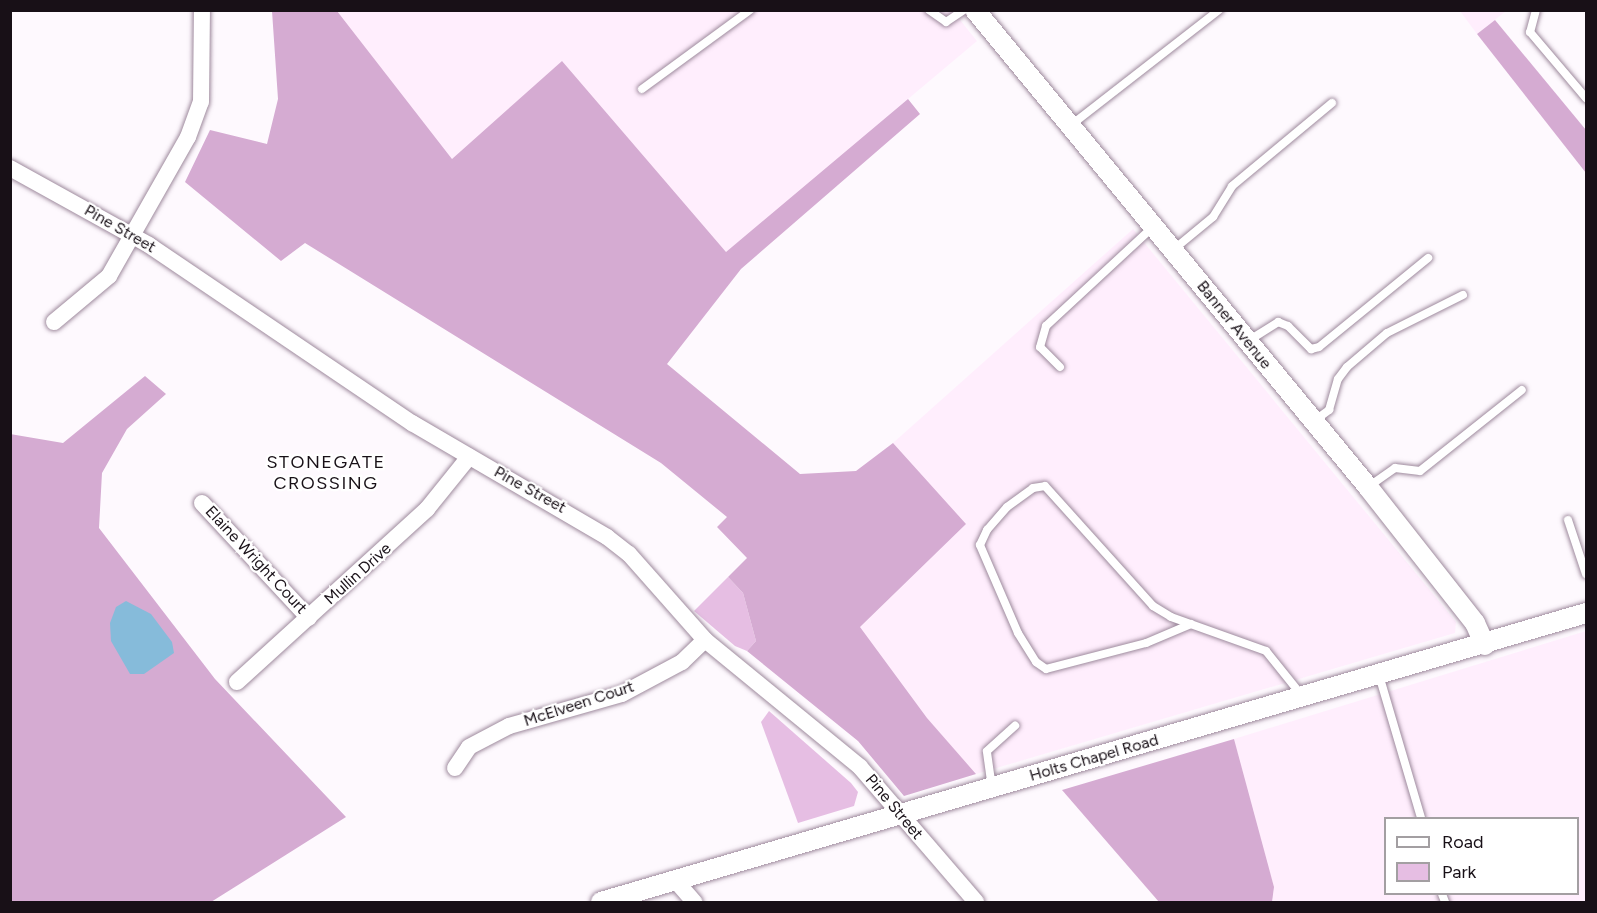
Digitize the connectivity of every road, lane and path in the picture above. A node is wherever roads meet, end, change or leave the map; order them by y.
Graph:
1 (202, 10) edge
2 (750, 10) edge
3 (929, 10) edge
4 (964, 10) edge
5 (975, 10) edge
6 (1219, 10) edge
7 (1536, 10) edge
8 (642, 89) dead end
9 (1587, 98) edge
10 (1332, 104) dead end
11 (1070, 126) junction
12 (10, 168) edge
13 (1154, 227) junction
14 (133, 236) junction
15 (1173, 251) junction
16 (1428, 258) dead end
17 (1463, 295) dead end
18 (54, 322) dead end
19 (1247, 341) junction
20 (1059, 367) dead end
21 (1522, 390) dead end
22 (1314, 422) junction
23 (469, 457) junction
24 (1368, 487) junction
25 (202, 503) dead end
26 (1568, 520) dead end
27 (1587, 574) edge
28 (1587, 613) edge
29 (309, 618) junction
30 (1191, 624) junction
31 (705, 640) junction
32 (1485, 645) junction
33 (1379, 675) junction
34 (237, 682) dead end
35 (1304, 697) junction
36 (1015, 726) dead end
37 (455, 768) dead end
38 (992, 788) junction
39 (900, 815) junction
40 (1419, 817) edge
41 (676, 880) junction
42 (601, 903) edge
43 (694, 903) edge
44 (976, 903) edge

1 - 14 street
2 - 8 lane
3 - 4 lane
5 - 11 street, Banner Avenue
6 - 11 lane
7 - 9 lane
10 - 15 lane
11 - 13 street, Banner Avenue
12 - 14 street, Pine Street
13 - 15 street, Banner Avenue
13 - 20 lane
14 - 18 street
14 - 23 street, Pine Street
15 - 19 street, Banner Avenue
16 - 19 lane
17 - 22 lane
19 - 22 street, Banner Avenue
21 - 24 lane
22 - 24 street, Banner Avenue
23 - 29 street, Mullin Drive
23 - 31 street, Pine Street
24 - 32 street, Banner Avenue
25 - 29 street, Elaine Wright Court
26 - 27 lane
28 - 32 street, Holts Chapel Road
29 - 34 street, Mullin Drive
30 - 30 lane
30 - 35 lane
31 - 37 street, McElveen Court
31 - 39 street, Pine Street
32 - 33 street, Holts Chapel Road
33 - 35 street, Holts Chapel Road
33 - 40 lane
35 - 38 street, Holts Chapel Road
36 - 38 lane
38 - 39 street, Holts Chapel Road
39 - 41 street, Holts Chapel Road
39 - 44 street, Pine Street
41 - 42 street, Holts Chapel Road
41 - 43 street

